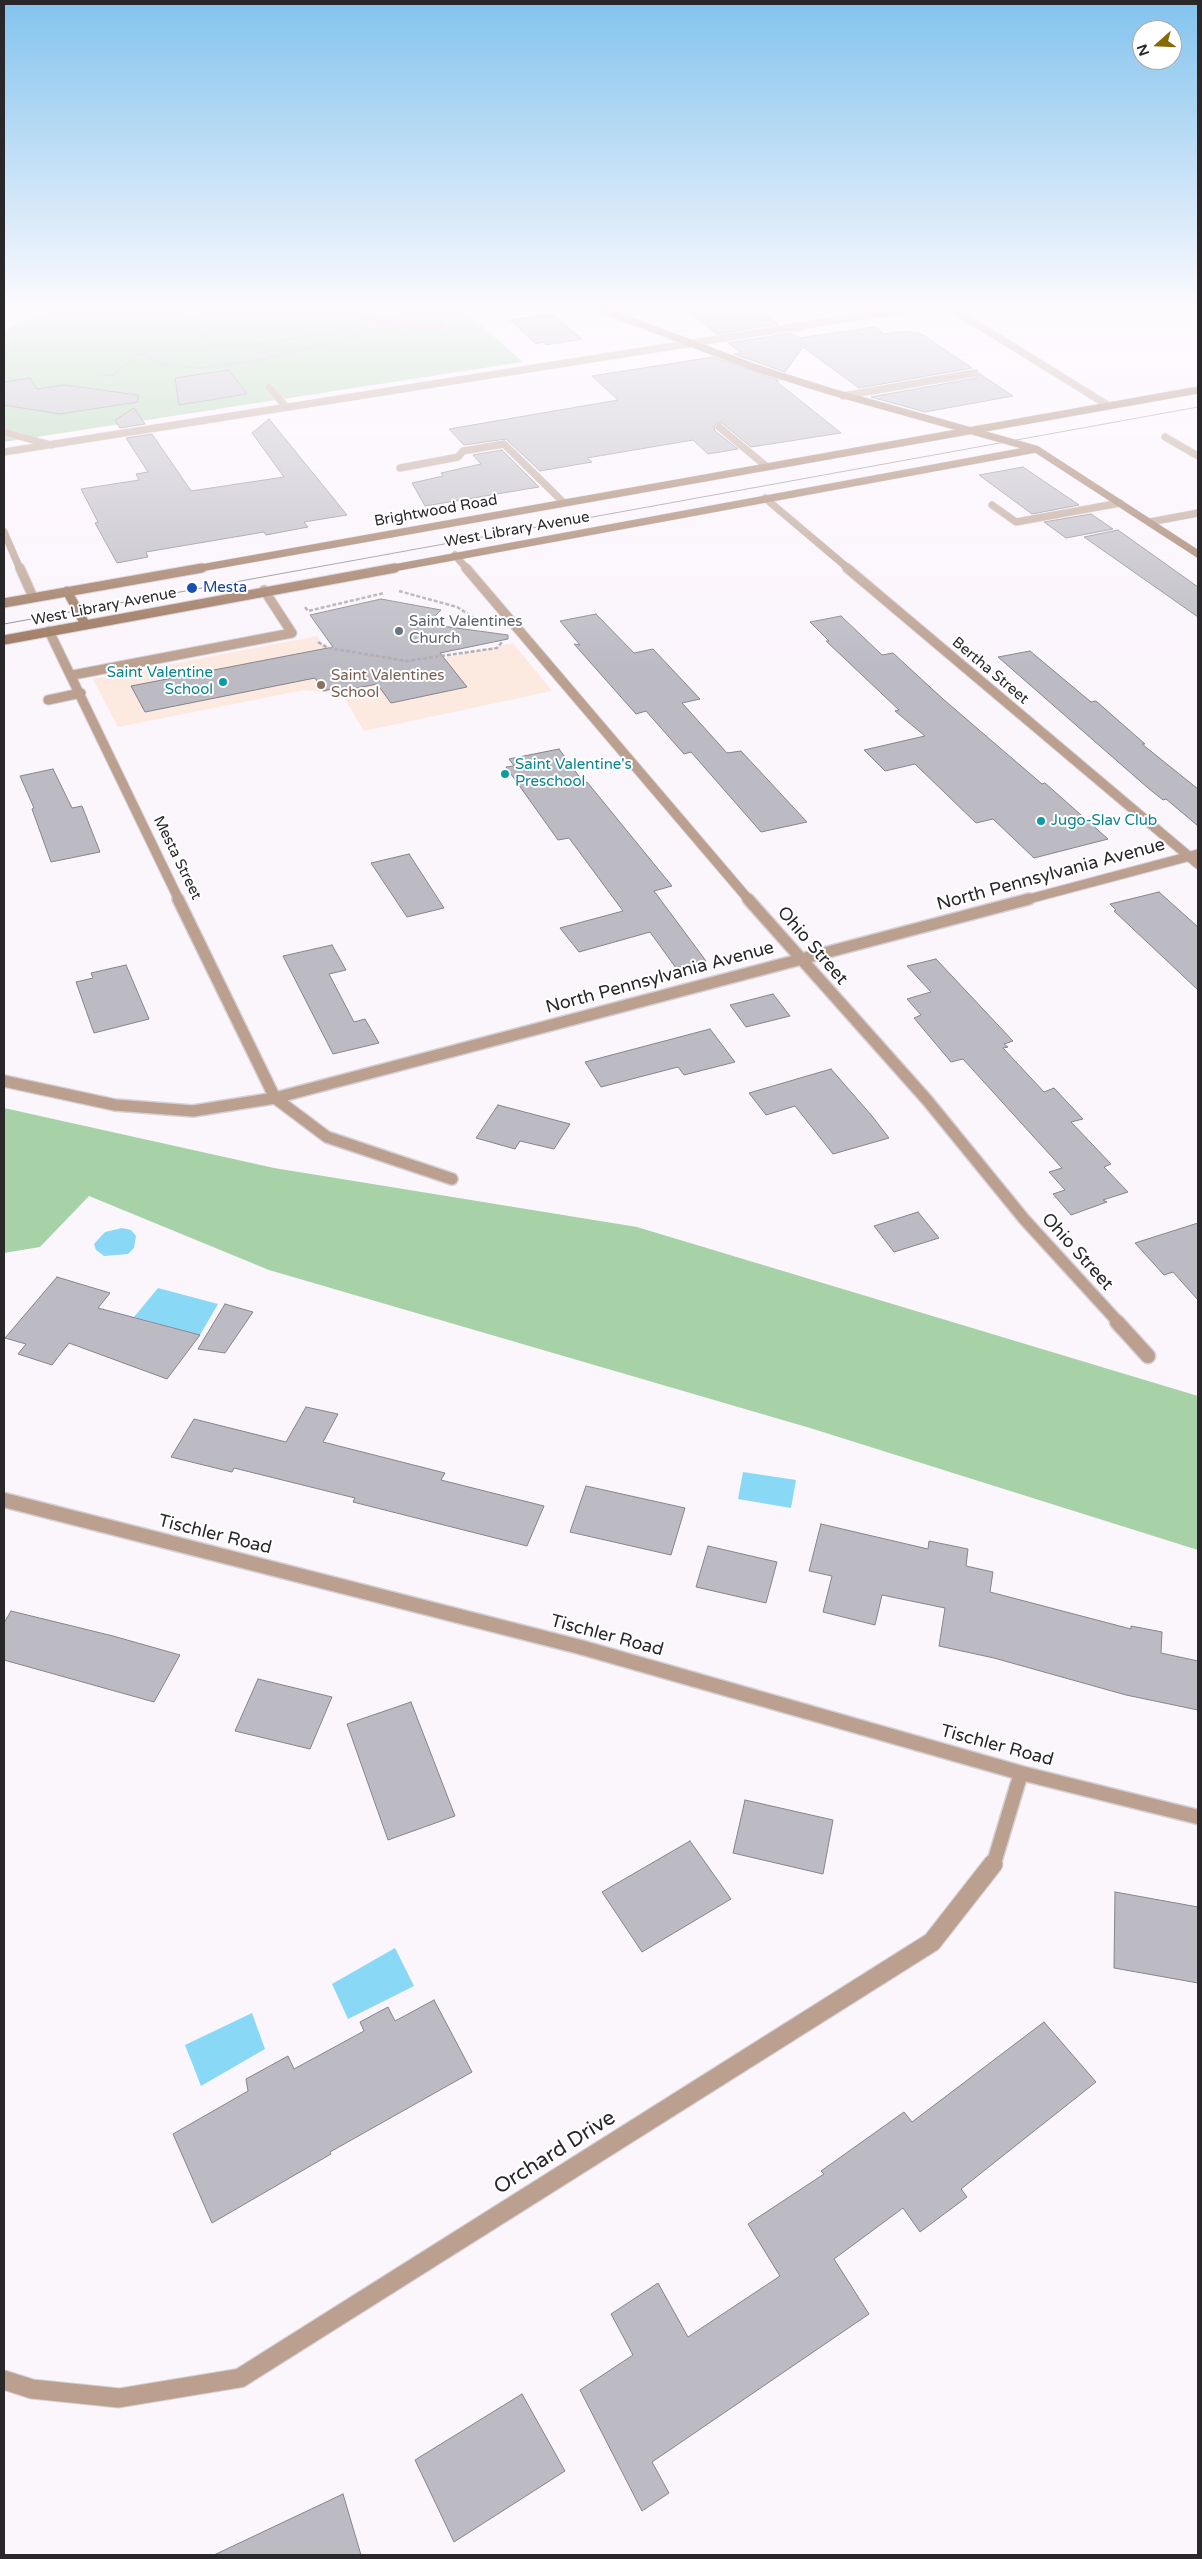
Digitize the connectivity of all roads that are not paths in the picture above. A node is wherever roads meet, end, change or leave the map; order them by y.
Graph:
1 (141, 429) edge
2 (722, 429) edge
3 (971, 429) edge
4 (968, 430) junction
5 (4, 432) edge
6 (1166, 437) dead end
7 (51, 444) junction
8 (1036, 449) junction
9 (4, 452) edge
10 (1198, 456) edge
11 (766, 466) junction
12 (400, 468) dead end
13 (765, 498) junction
14 (563, 502) junction
15 (1120, 502) junction
16 (992, 505) dead end
17 (1198, 513) edge
18 (1150, 522) junction
19 (4, 534) edge
20 (1198, 554) edge
21 (455, 555) junction
22 (264, 590) junction
23 (67, 591) junction
24 (34, 597) junction
25 (4, 603) edge
26 (85, 624) junction
27 (50, 631) junction
28 (4, 640) edge
29 (73, 675) junction
30 (81, 693) junction
31 (48, 700) dead end
32 (1194, 855) edge
33 (1198, 864) edge
34 (799, 959) junction
35 (4, 1080) edge
36 (275, 1098) junction
37 (452, 1179) dead end
38 (1148, 1356) dead end
39 (4, 1500) edge
40 (1021, 1773) junction
41 (1198, 1817) edge
42 (4, 2380) edge

1 - 7 street
2 - 11 street
3 - 4 street, Brightwood Road
4 - 8 street
4 - 11 street, Brightwood Road
5 - 7 street
6 - 10 street
7 - 9 street
8 - 13 street, West Library Avenue
8 - 15 street
11 - 14 street, Brightwood Road
12 - 14 street
13 - 21 street, West Library Avenue
13 - 32 street, Bertha Street
14 - 23 street, Brightwood Road
15 - 16 street
15 - 18 street
17 - 18 street
18 - 20 street
19 - 24 street
21 - 22 street, West Library Avenue
21 - 34 street, Ohio Street
22 - 26 street, West Library Avenue
22 - 29 street
23 - 24 street, Brightwood Road
23 - 26 street
24 - 25 street, Brightwood Road
26 - 27 street, West Library Avenue
27 - 28 street, West Library Avenue
27 - 29 street, Mesta Street
29 - 30 street, Mesta Street
30 - 31 street
30 - 36 street, Mesta Street
32 - 33 street, Bertha Street
32 - 34 street, North Pennsylvania Avenue
34 - 36 street, North Pennsylvania Avenue
34 - 38 street, Ohio Street
35 - 36 street, North Pennsylvania Avenue
36 - 37 street
39 - 40 street, Tischler Road
40 - 41 street, Tischler Road
40 - 42 street, Orchard Drive

